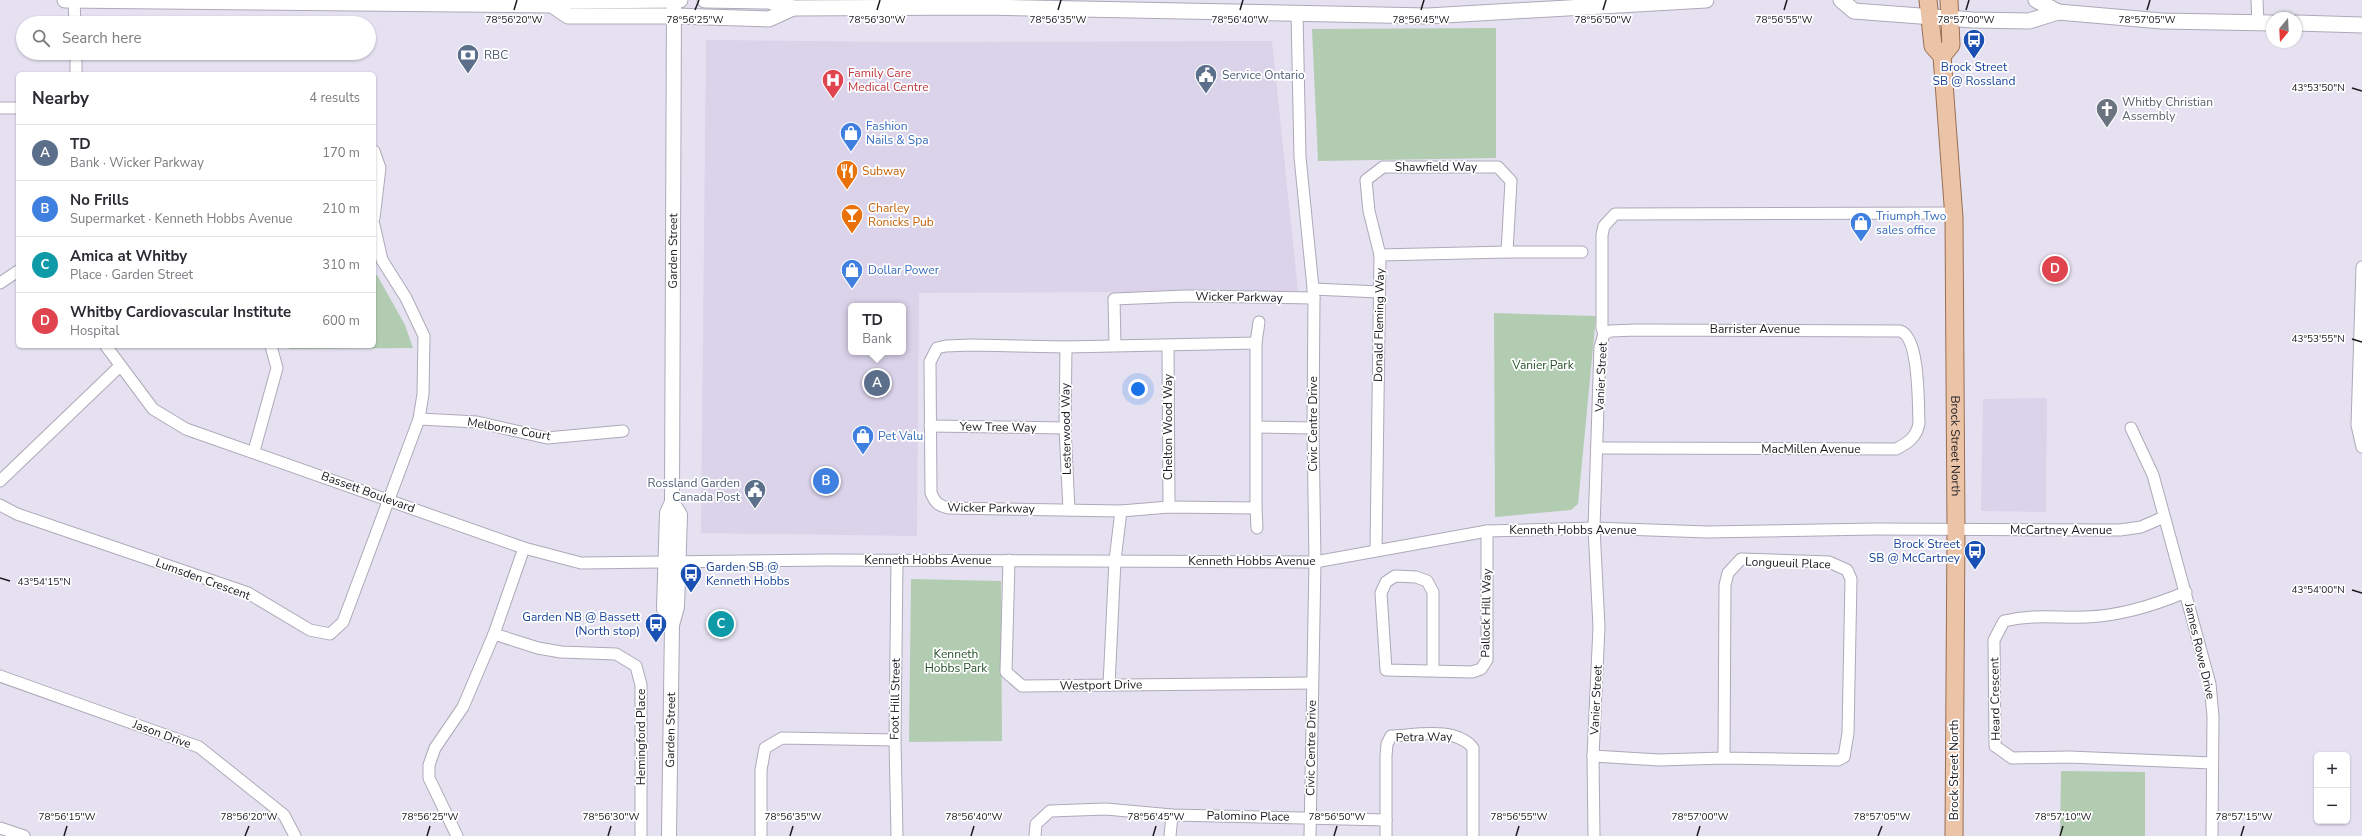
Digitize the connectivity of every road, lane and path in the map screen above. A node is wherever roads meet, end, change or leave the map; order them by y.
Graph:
1 (65, 0) edge
2 (74, 0) edge
3 (674, 0) edge
4 (680, 0) edge
5 (704, 0) edge
6 (1706, 0) edge
7 (1841, 0) edge
8 (1928, 0) edge
9 (1949, 0) edge
10 (2036, 0) edge
11 (2257, 0) edge
12 (552, 6) junction
13 (793, 8) junction
14 (2058, 12) junction
15 (1297, 13) junction
16 (75, 16) edge
17 (674, 16) junction
18 (1929, 17) junction
19 (1950, 19) junction
20 (2265, 23) edge
21 (2302, 23) edge
22 (2362, 25) edge
23 (1942, 56) junction
24 (76, 60) edge
25 (76, 72) edge
26 (0, 108) edge
27 (16, 108) edge
28 (376, 157) edge
29 (376, 201) edge
30 (1954, 213) junction
31 (376, 234) edge
32 (1506, 252) junction
33 (1582, 252) dead end
34 (1380, 255) junction
35 (2362, 266) edge
36 (16, 272) edge
37 (0, 283) edge
38 (1379, 292) junction
39 (1314, 294) junction
40 (1259, 322) dead end
41 (1906, 333) joint
42 (1604, 334) junction
43 (1256, 343) junction
44 (1115, 344) junction
45 (1168, 346) junction
46 (1066, 347) junction
47 (107, 348) edge
48 (271, 348) edge
49 (120, 366) junction
50 (419, 419) junction
51 (930, 426) junction
52 (1257, 427) junction
53 (1065, 428) junction
54 (1313, 428) junction
55 (2131, 428) dead end
56 (623, 431) dead end
57 (2362, 447) edge
58 (1597, 448) junction
59 (254, 451) junction
60 (0, 481) edge
61 (389, 499) junction
62 (0, 505) edge
63 (1169, 508) junction
64 (1256, 508) junction
65 (1069, 510) junction
66 (1121, 511) junction
67 (2164, 516) junction
68 (1258, 528) dead end
69 (1594, 528) junction
70 (1956, 530) junction
71 (1487, 531) junction
72 (524, 548) junction
73 (1376, 550) junction
74 (1009, 560) junction
75 (1116, 560) junction
76 (672, 561) junction
77 (897, 561) junction
78 (1315, 562) junction
79 (2186, 592) junction
80 (494, 634) junction
81 (1433, 671) junction
82 (0, 676) edge
83 (1312, 682) junction
84 (1109, 685) junction
85 (894, 740) junction
86 (1593, 756) junction
87 (1724, 758) junction
88 (2212, 763) junction
89 (1172, 815) junction
90 (1310, 817) junction
91 (1386, 820) junction
92 (0, 828) edge
93 (24, 836) edge
94 (294, 836) edge
95 (457, 836) edge
96 (641, 836) edge
97 (669, 836) edge
98 (761, 836) edge
99 (897, 836) edge
100 (1036, 836) edge
101 (1170, 836) edge
102 (1310, 836) edge
103 (1386, 836) edge
104 (1473, 836) edge
105 (1594, 836) edge
106 (1954, 836) edge
107 (2212, 836) edge

1 - 2 main road
2 - 12 main road
2 - 16 street
3 - 4 main road
3 - 12 main road
3 - 17 street, Garden Street
5 - 13 main road
6 - 15 main road
7 - 18 main road
8 - 18 main road, Brock Street North
9 - 19 main road
10 - 14 main road
11 - 20 street
12 - 17 main road
13 - 15 main road
13 - 17 main road
14 - 19 main road
14 - 20 main road
15 - 39 street, Civic Centre Drive
17 - 76 street, Garden Street
18 - 19 main road
18 - 23 main road, Brock Street North
19 - 23 main road
21 - 22 main road
23 - 30 main road, Brock Street North
24 - 25 street
26 - 27 street
28 - 29 street
30 - 42 street, Vanier Street
30 - 70 main road, Brock Street North
31 - 50 street
32 - 33 street, Donald Fleming Way
32 - 34 street, Donald Fleming Way
32 - 34 street, Shawfield Way
34 - 38 street, Donald Fleming Way
35 - 57 street
36 - 37 street
38 - 39 street
38 - 73 street, Donald Fleming Way
39 - 44 street, Wicker Parkway
39 - 54 street, Civic Centre Drive
40 - 43 street, Wicker Parkway
41 - 42 street, Barrister Avenue
41 - 58 street, MacMillen Avenue
42 - 58 street, Vanier Street
43 - 45 street, Wicker Parkway
43 - 52 street, Wicker Parkway
44 - 45 street, Wicker Parkway
44 - 46 street, Wicker Parkway
45 - 63 street, Chelton Wood Way
46 - 51 street, Wicker Parkway
46 - 53 street, Lesterwood Way
47 - 49 street, Bassett Boulevard
48 - 59 street
49 - 59 street, Bassett Boulevard
49 - 60 street
50 - 56 street, Melborne Court
50 - 61 street
51 - 53 street, Yew Tree Way
51 - 65 street, Wicker Parkway
52 - 54 street
52 - 64 street, Wicker Parkway
53 - 65 street, Lesterwood Way
54 - 78 street, Civic Centre Drive
55 - 67 street, James Rowe Drive
58 - 69 street, Vanier Street
59 - 61 street, Bassett Boulevard
61 - 62 street, Lumsden Crescent
61 - 72 street, Bassett Boulevard
63 - 64 street, Wicker Parkway
63 - 66 street, Wicker Parkway
64 - 68 street, Wicker Parkway
65 - 66 street, Wicker Parkway
66 - 75 street
67 - 70 street, McCartney Avenue
67 - 79 street, James Rowe Drive
69 - 70 street, Kenneth Hobbs Avenue
69 - 71 street, Kenneth Hobbs Avenue
69 - 86 street, Vanier Street
70 - 106 main road, Brock Street North
71 - 73 street, Kenneth Hobbs Avenue
71 - 81 street, Pallock Hill Way
72 - 76 street, Bassett Boulevard
72 - 80 street
73 - 78 street, Kenneth Hobbs Avenue
74 - 75 street, Kenneth Hobbs Avenue
74 - 77 street, Kenneth Hobbs Avenue
74 - 84 street, Westport Drive
75 - 78 street, Kenneth Hobbs Avenue
75 - 84 street
76 - 77 street, Kenneth Hobbs Avenue
76 - 97 street, Garden Street
77 - 85 street, Foot Hill Street
78 - 83 street, Civic Centre Drive
79 - 88 street, James Rowe Drive
79 - 88 street, Heard Crescent
80 - 95 street
80 - 96 street, Hemingford Place
81 - 81 street, Pallock Hill Way
82 - 94 street, Jason Drive
83 - 84 street, Westport Drive
83 - 90 street, Civic Centre Drive
85 - 98 street
85 - 99 street, Foot Hill Street
86 - 87 street, Longueuil Place
86 - 105 street, Vanier Street
87 - 87 street, Longueuil Place
88 - 107 street, James Rowe Drive
89 - 90 street, Palomino Place
89 - 100 street, Palomino Place
89 - 101 street
90 - 91 street
90 - 102 street, Civic Centre Drive
91 - 103 street, Petra Way
91 - 104 street, Petra Way
92 - 93 street

